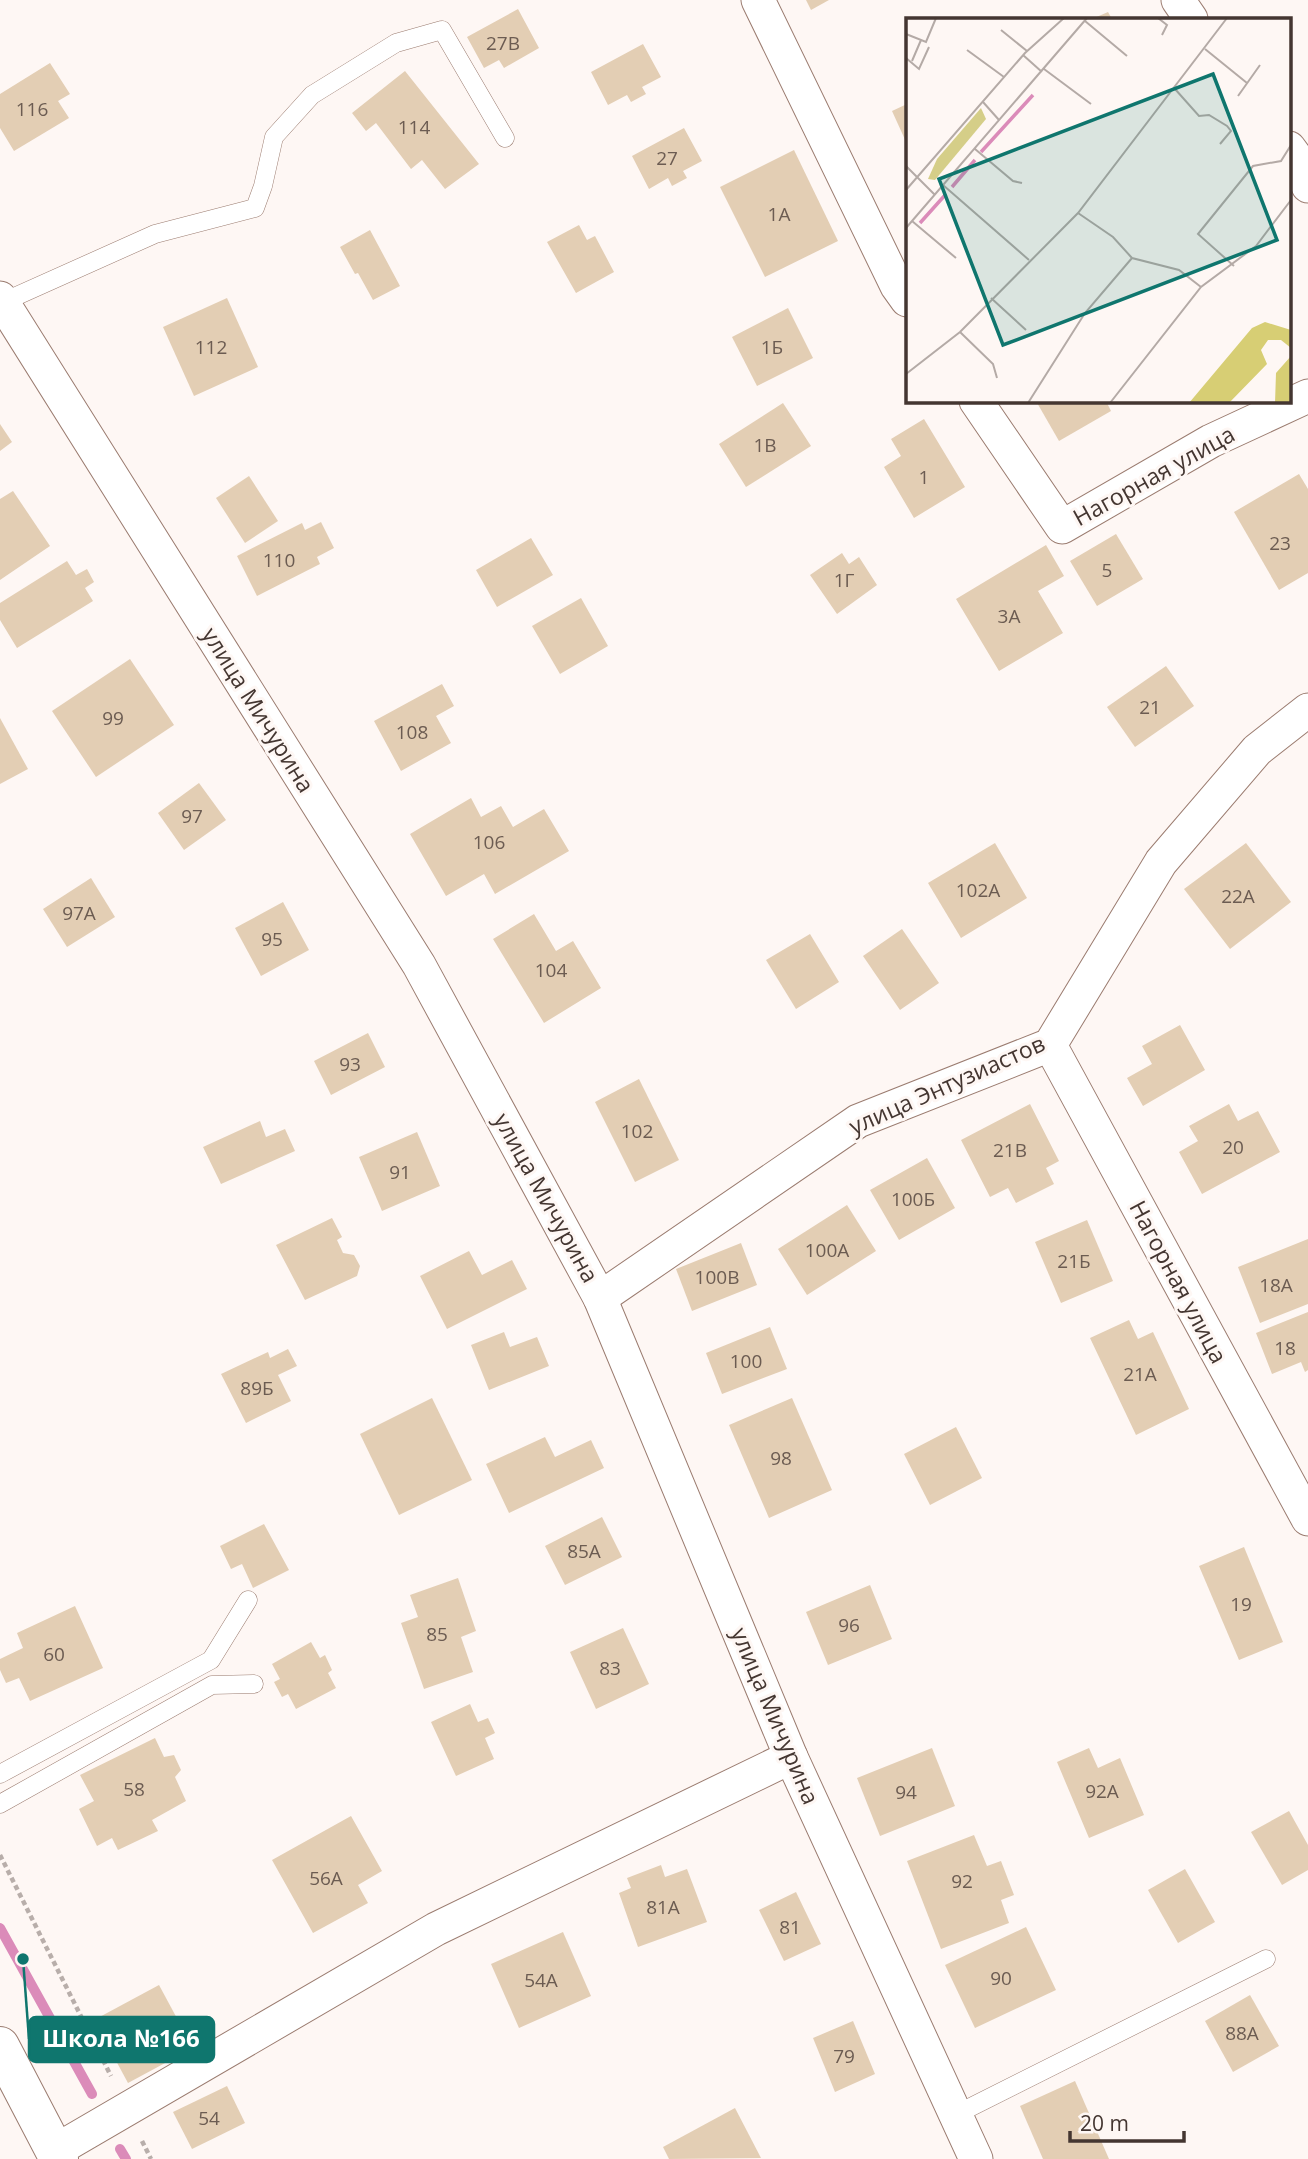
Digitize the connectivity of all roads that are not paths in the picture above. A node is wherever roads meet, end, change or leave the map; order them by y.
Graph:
1 (758, 0) edge
2 (1178, 0) edge
3 (1190, 18) edge
4 (505, 138) dead end
5 (1290, 149) edge
6 (1308, 186) edge
7 (906, 298) edge
8 (2, 300) edge
9 (1308, 396) edge
10 (977, 402) edge
11 (1308, 710) edge
12 (1050, 1045) junction
13 (600, 1298) junction
14 (1308, 1519) edge
15 (248, 1600) dead end
16 (254, 1684) dead end
17 (791, 1757) junction
18 (0, 1774) edge
19 (0, 1804) edge
20 (1266, 1959) dead end
21 (0, 2046) edge
22 (955, 2115) junction
23 (57, 2155) edge
24 (976, 2159) edge

1 - 7 street
2 - 3 street
4 - 8 lane
5 - 6 street
8 - 13 street, улица Мичурина
9 - 10 street, Нагорная улица
11 - 12 street, улица Энтузиастов
12 - 13 street, улица Энтузиастов
12 - 14 street, Нагорная улица
13 - 17 street, улица Мичурина
15 - 18 lane
16 - 19 lane
17 - 22 street, улица Мичурина
17 - 23 street
20 - 22 lane
21 - 23 main road
22 - 24 street, улица Мичурина

